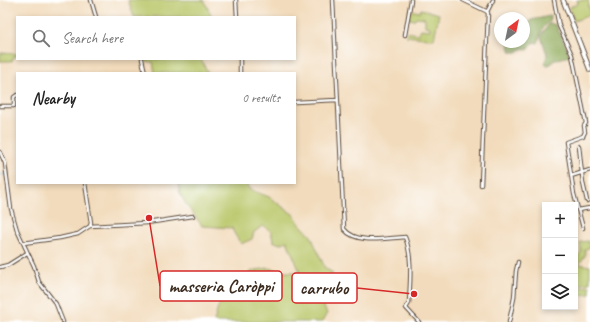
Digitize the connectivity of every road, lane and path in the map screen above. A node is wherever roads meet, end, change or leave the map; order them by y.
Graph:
1 (91, 0) edge
2 (236, 0) edge
3 (333, 0) edge
4 (411, 0) edge
5 (463, 0) edge
6 (493, 0) edge
7 (554, 0) edge
8 (563, 0) edge
9 (487, 12) junction
10 (96, 16) edge
11 (237, 16) edge
12 (405, 35) dead end
13 (142, 60) edge
14 (240, 60) edge
15 (590, 70) edge
16 (145, 72) edge
17 (240, 72) edge
18 (16, 96) edge
19 (337, 100) junction
20 (296, 102) edge
21 (0, 106) edge
22 (579, 146) dead end
23 (0, 152) edge
24 (590, 170) edge
25 (582, 173) junction
26 (571, 176) junction
27 (85, 184) edge
28 (482, 185) dead end
29 (587, 201) dead end
30 (576, 202) edge
31 (590, 208) edge
32 (578, 210) joint
33 (193, 216) dead end
34 (90, 226) junction
35 (583, 228) dead end
36 (23, 243) junction
37 (27, 253) junction
38 (518, 262) dead end
39 (0, 267) edge
40 (63, 322) edge
41 (419, 322) edge
42 (509, 322) edge

1 - 10 street
2 - 11 street
3 - 19 street
4 - 12 street
5 - 9 street
6 - 9 street
7 - 26 street
8 - 15 street
9 - 28 street
13 - 16 street
14 - 17 street
18 - 21 street
19 - 20 street
19 - 41 street
22 - 25 street
23 - 36 street
24 - 25 street
25 - 26 street
25 - 29 street
26 - 30 street
27 - 34 street
31 - 32 street
32 - 35 street
33 - 34 street
34 - 36 street
36 - 37 street
37 - 39 street
37 - 40 street
38 - 42 street

